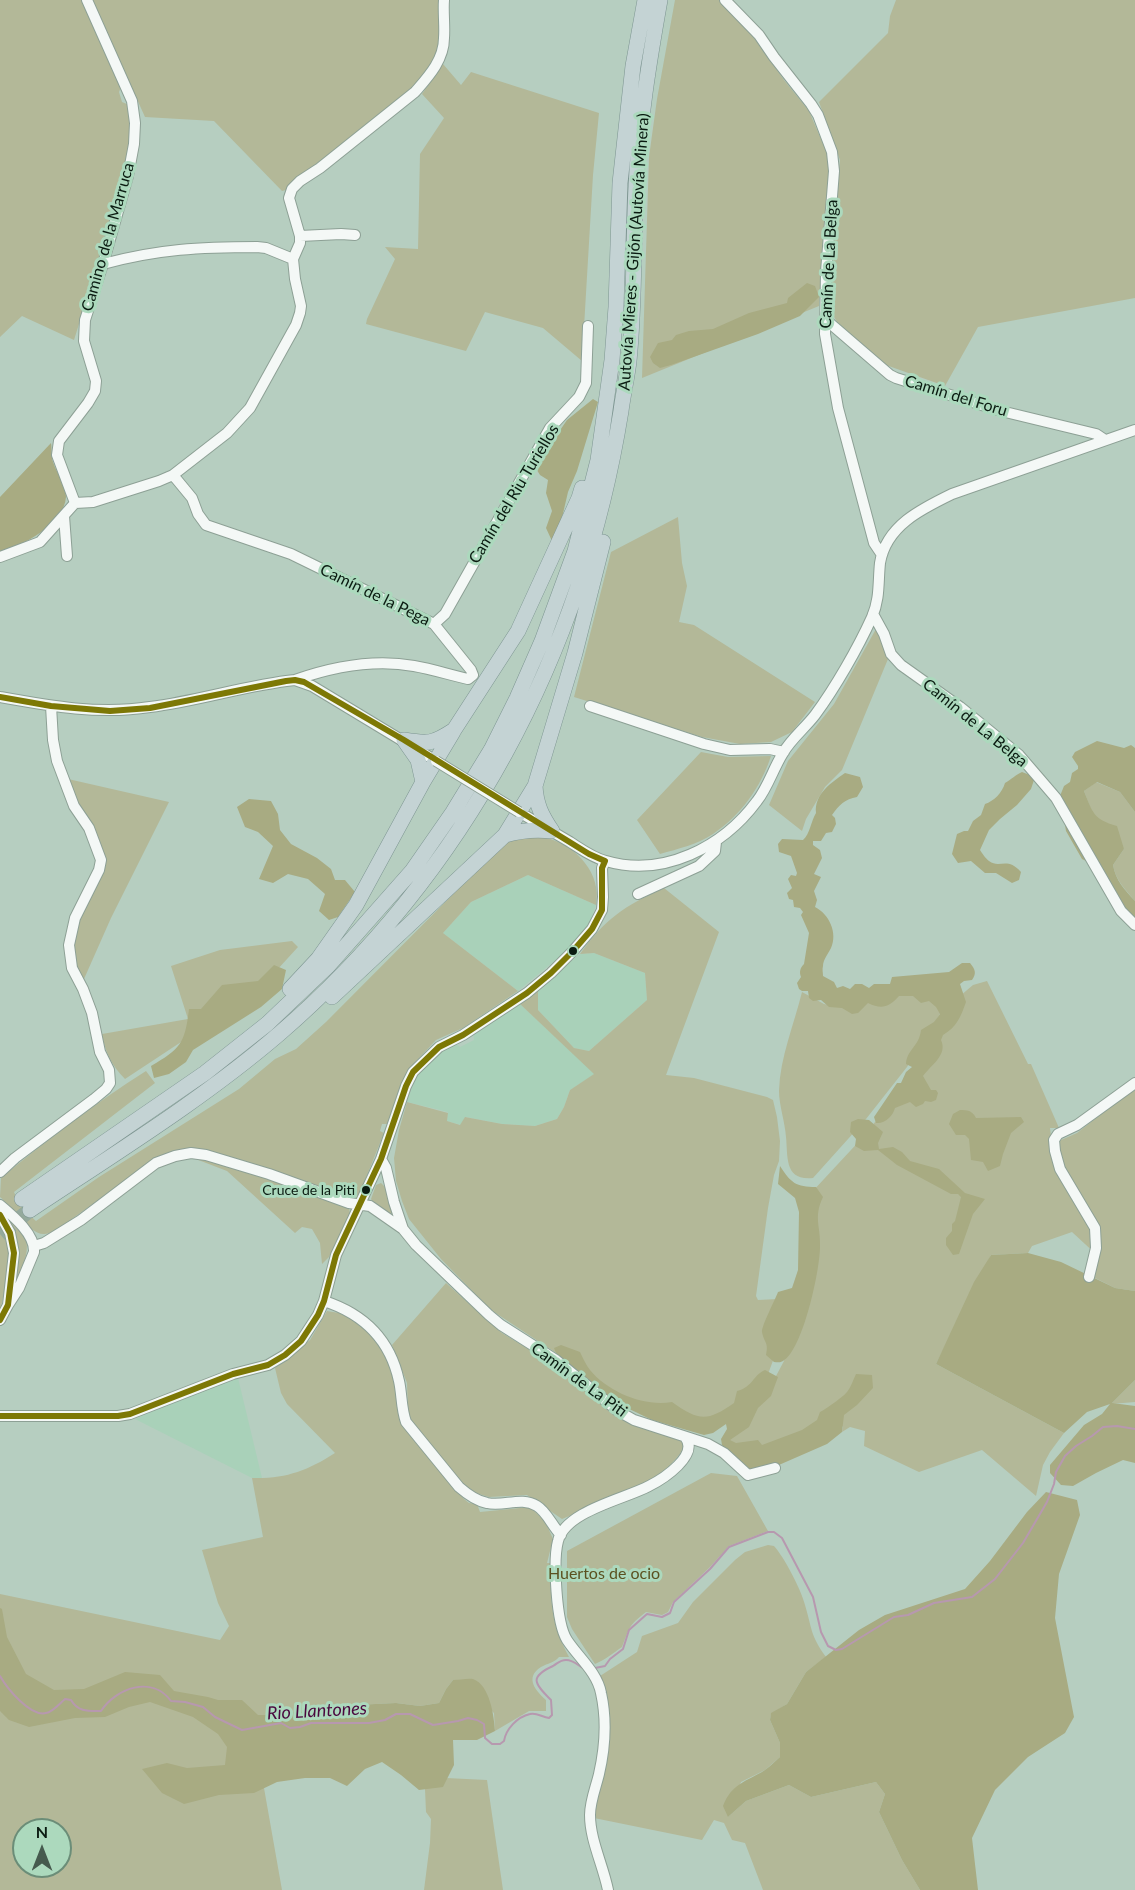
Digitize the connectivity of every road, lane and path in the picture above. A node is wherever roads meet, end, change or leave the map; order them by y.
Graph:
1 (87, 0) edge
2 (444, 0) edge
3 (645, 0) edge
4 (660, 0) edge
5 (725, 0) edge
6 (355, 235) dead end
7 (300, 236) junction
8 (293, 259) junction
9 (104, 264) junction
10 (825, 319) junction
11 (588, 326) dead end
12 (612, 360) junction
13 (629, 360) junction
14 (1135, 430) edge
15 (1105, 440) junction
16 (173, 475) junction
17 (75, 503) junction
18 (64, 516) junction
19 (40, 542) junction
20 (882, 555) junction
21 (0, 557) edge
22 (873, 614) junction
23 (434, 624) junction
24 (304, 681) junction
25 (0, 697) edge
26 (51, 706) junction
27 (590, 706) dead end
28 (454, 730) junction
29 (404, 740) junction
30 (784, 752) junction
31 (436, 761) junction
32 (423, 782) junction
33 (535, 786) junction
34 (519, 812) junction
35 (552, 831) junction
36 (505, 835) junction
37 (716, 842) junction
38 (605, 861) junction
39 (638, 894) dead end
40 (1135, 925) edge
41 (210, 1079) junction
42 (1135, 1083) edge
43 (381, 1159) junction
44 (0, 1172) edge
45 (361, 1204) junction
46 (26, 1205) tunnel mouth
47 (0, 1206) edge
48 (0, 1215) edge
49 (403, 1229) junction
50 (34, 1246) junction
51 (1089, 1277) dead end
52 (324, 1301) junction
53 (8, 1305) junction
54 (0, 1320) edge
55 (0, 1416) edge
56 (685, 1437) junction
57 (772, 1472) dead end
58 (561, 1534) junction
59 (608, 1890) edge

1 - 9 street, Camino de la Marruca
2 - 7 street
3 - 12 highway, Autovía Mieres - Gijón (Autovía Minera)
4 - 13 highway, Autovía Mieres - Gijón (Autovía Minera)
5 - 10 street, Camín de La Belga
6 - 7 street
7 - 8 street
8 - 9 street
8 - 16 street
9 - 17 street, Camino de la Marruca
10 - 15 street, Camín del Foru
10 - 20 street, Camín de La Belga
11 - 23 street, Camín del Riu Turiellos
12 - 28 highway
12 - 41 highway, Autovía Mieres - Gijón (Autovía Minera)
13 - 33 highway
13 - 41 highway, Autovía Mieres - Gijón (Autovía Minera)
14 - 15 street
15 - 20 street
16 - 17 street
16 - 23 street, Camín de la Pega
17 - 18 street
18 - 19 street
18 - 19 street
19 - 21 street
20 - 22 street
22 - 30 street
22 - 40 street, Camín de La Belga
23 - 24 street, Camín de la Pega
24 - 26 street, Camín de la Pega
24 - 29 street
25 - 26 street, Camín de la Pega
26 - 44 street
27 - 30 street
28 - 29 highway
28 - 31 highway
29 - 31 street
29 - 32 highway
30 - 37 street
31 - 32 highway
31 - 34 street, bridge
32 - 41 highway
33 - 34 highway
33 - 35 highway
34 - 35 street
34 - 36 highway
35 - 36 highway
35 - 38 street
36 - 41 highway
37 - 38 street
37 - 39 street
38 - 43 street
41 - 46 highway, Autovía Mieres - Gijón (Autovía Minera)
42 - 51 street
43 - 45 street
43 - 49 street, Camín de La Piti
45 - 49 street, Camín de La Piti
45 - 50 street, Camín de La Piti
45 - 52 street
47 - 50 street
48 - 53 street
49 - 56 street, Camín de La Piti
50 - 53 street
52 - 55 street
52 - 58 street
53 - 54 street
56 - 57 street, Camín de La Piti
56 - 58 street
58 - 59 street

